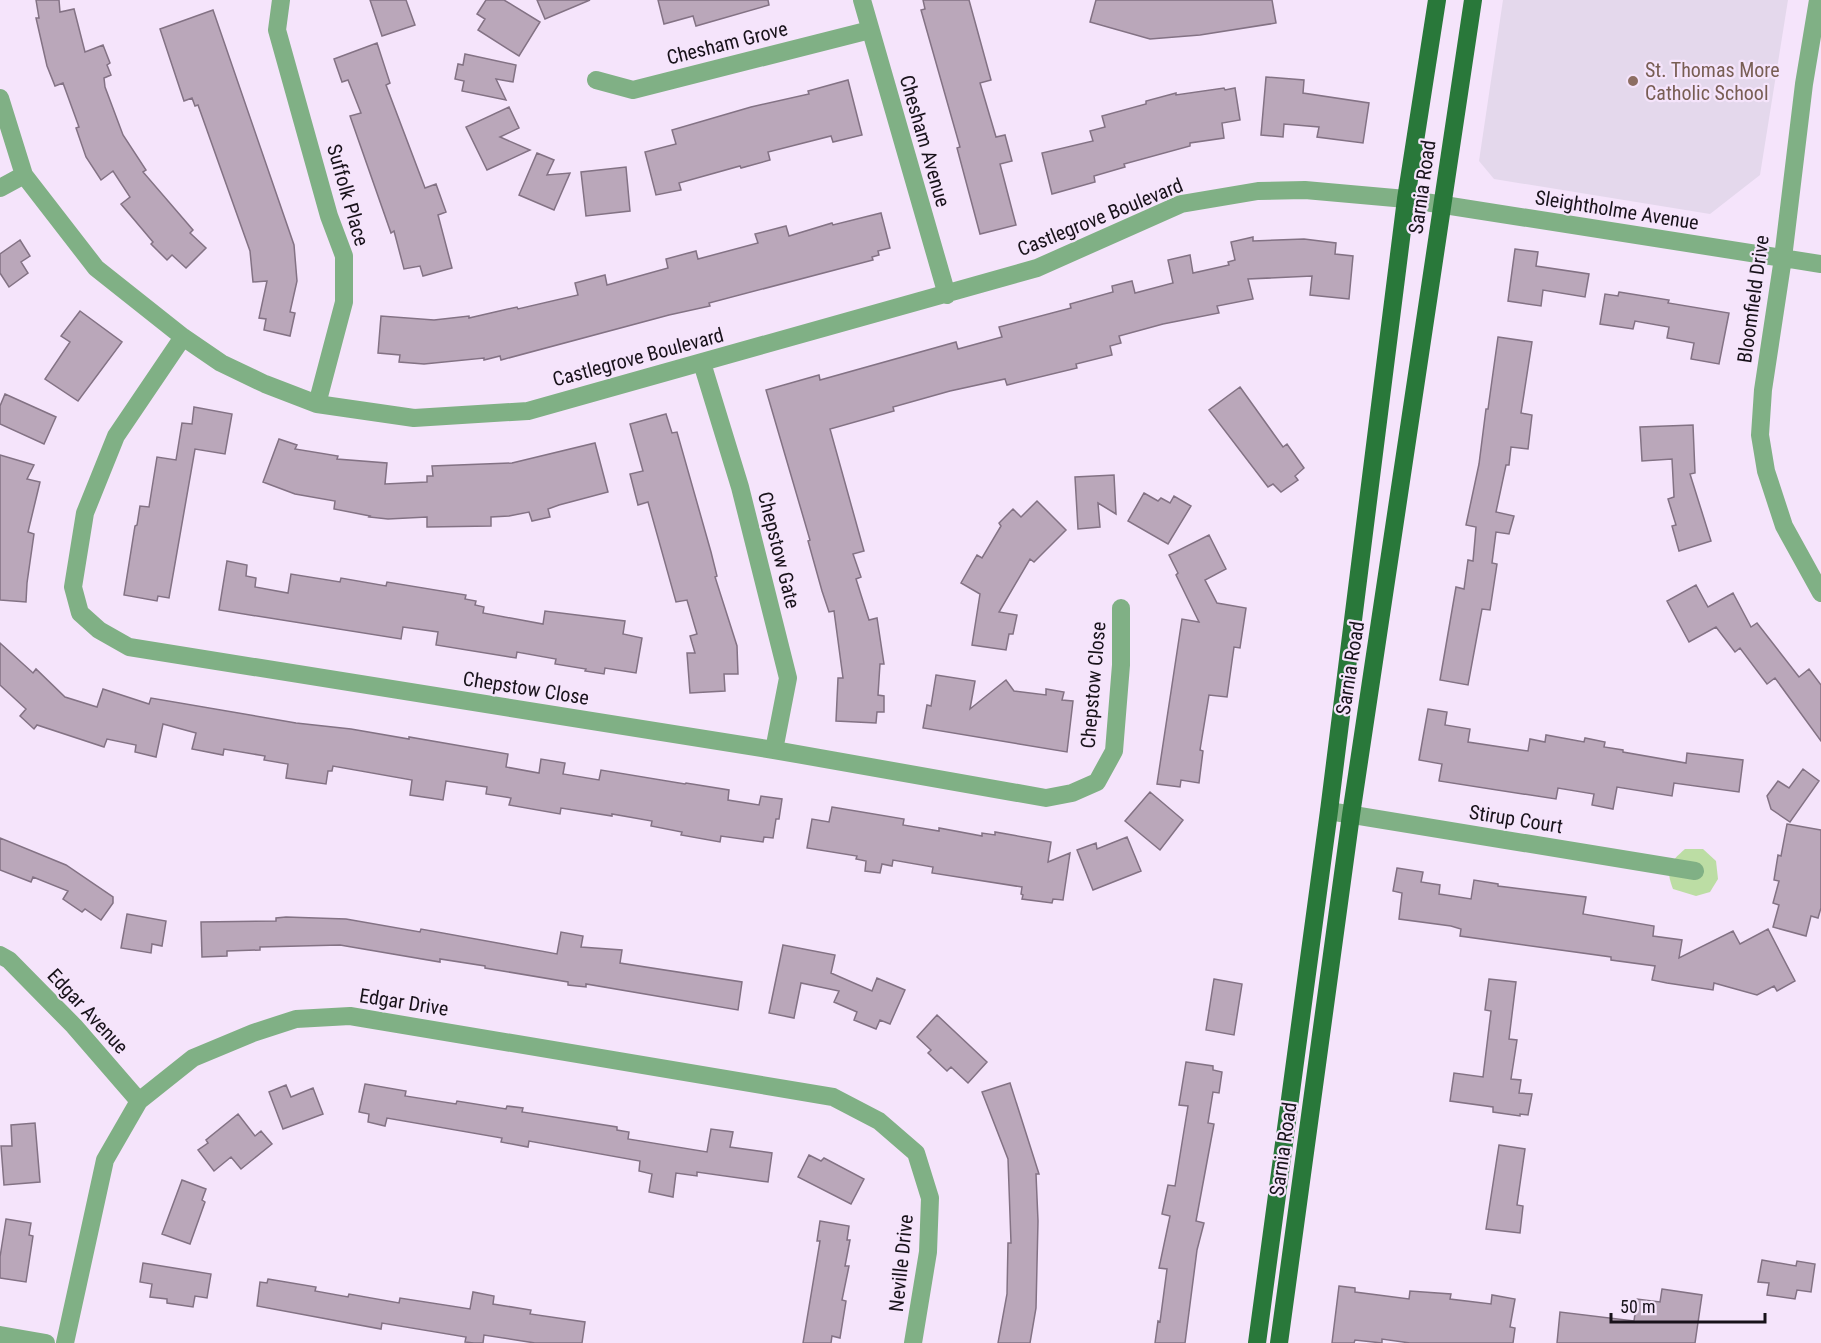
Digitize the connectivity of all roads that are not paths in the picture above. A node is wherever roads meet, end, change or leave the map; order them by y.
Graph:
1 (281, 0) edge
2 (862, 0) edge
3 (1437, 0) edge
4 (1473, 0) edge
5 (1818, 0) edge
6 (870, 30) junction
7 (596, 80) dead end
8 (0, 98) edge
9 (24, 175) junction
10 (0, 188) edge
11 (1406, 199) junction
12 (1442, 205) junction
13 (1783, 258) junction
14 (1821, 264) edge
15 (947, 295) junction
16 (183, 337) junction
17 (702, 363) junction
18 (317, 404) junction
19 (1821, 593) edge
20 (1121, 608) dead end
21 (774, 750) junction
22 (1329, 811) junction
23 (1351, 815) junction
24 (1695, 871) dead end
25 (0, 954) edge
26 (139, 1101) junction
27 (916, 1153) joint
28 (0, 1335) edge
29 (46, 1343) edge
30 (65, 1343) edge
31 (913, 1343) edge
32 (1257, 1343) edge
33 (1279, 1343) edge

1 - 18 street, Suffolk Place
2 - 6 street, Chesham Avenue
3 - 11 main road, Sarnia Road
4 - 12 main road, Sarnia Road
5 - 13 street, Bloomfield Drive
6 - 7 street, Chesham Grove
6 - 15 street, Chesham Avenue
8 - 9 street, Castlegrove Boulevard
9 - 10 street
9 - 16 street, Castlegrove Boulevard
11 - 12 street, Sleightholme Avenue
11 - 15 street, Castlegrove Boulevard
11 - 22 main road, Sarnia Road
12 - 13 street, Sleightholme Avenue
12 - 23 main road, Sarnia Road
13 - 14 street, Sleightholme Avenue
13 - 19 street, Bloomfield Drive
15 - 17 street, Castlegrove Boulevard
16 - 18 street, Castlegrove Boulevard
16 - 21 street, Chepstow Close
17 - 18 street, Castlegrove Boulevard
17 - 21 street, Chepstow Gate
20 - 21 street, Chepstow Close
22 - 23 street, Stirup Court
22 - 32 main road, Sarnia Road
23 - 24 street, Stirup Court
23 - 33 main road, Sarnia Road
25 - 26 street, Edgar Avenue
26 - 27 street, Edgar Drive
26 - 30 street, Edgar Drive
27 - 31 street, Neville Drive
28 - 29 street

